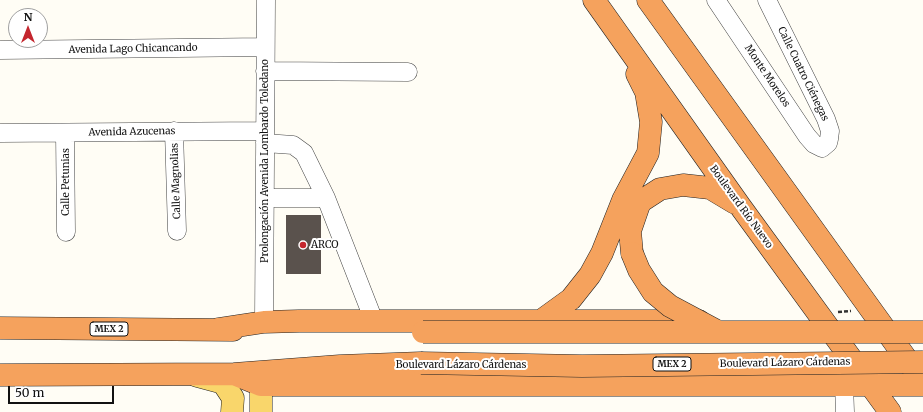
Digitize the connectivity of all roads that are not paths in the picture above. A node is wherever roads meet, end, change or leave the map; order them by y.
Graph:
1 (266, 0) edge
2 (594, 0) edge
3 (648, 0) edge
4 (716, 0) edge
5 (767, 0) edge
6 (612, 25) junction
7 (265, 47) junction
8 (0, 50) edge
9 (265, 71) junction
10 (408, 72) dead end
11 (174, 131) junction
12 (0, 132) edge
13 (65, 133) junction
14 (265, 137) junction
15 (822, 148) joint
16 (266, 198) junction
17 (326, 198) junction
18 (740, 206) junction
19 (177, 231) dead end
20 (66, 232) dead end
21 (875, 316) junction
22 (821, 317) junction
23 (374, 320) junction
24 (542, 320) junction
25 (923, 321) edge
26 (264, 322) junction
27 (0, 328) edge
28 (218, 330) junction
29 (718, 331) junction
30 (923, 332) edge
31 (923, 362) edge
32 (192, 374) junction
33 (234, 374) junction
34 (0, 375) edge
35 (844, 384) junction
36 (871, 384) junction
37 (923, 384) edge
38 (261, 385) junction
39 (232, 412) edge
40 (261, 412) edge
41 (845, 412) edge
42 (890, 412) edge

1 - 7 street, Prolongación Avenida Lombardo Toledano
2 - 6 highway, Boulevard Río Nuevo
3 - 21 highway
4 - 15 street, Monte Morelos
5 - 15 street, Calle Cuatro Ciénegas
6 - 18 highway, Boulevard Río Nuevo
6 - 24 highway
7 - 8 street, Avenida Lago Chicancando
7 - 9 street, Prolongación Avenida Lombardo Toledano
9 - 10 street
9 - 14 street, Prolongación Avenida Lombardo Toledano
11 - 13 street, Avenida Azucenas
11 - 14 street, Avenida Azucenas
11 - 19 street, Calle Magnolias
12 - 13 street, Avenida Azucenas
13 - 20 street, Calle Petunias
14 - 16 street, Prolongación Avenida Lombardo Toledano
14 - 17 street, Avenida Azucenas
16 - 17 street
16 - 26 street, Prolongación Avenida Lombardo Toledano
17 - 23 street
18 - 22 highway, Boulevard Río Nuevo
18 - 29 highway, bridge
21 - 22 highway
21 - 25 highway
21 - 37 highway
22 - 24 highway
22 - 36 highway, Boulevard Río Nuevo
23 - 24 highway
23 - 26 highway
26 - 28 highway
27 - 28 highway, MEX 2
28 - 29 highway, MEX 2, bridge
29 - 30 highway, MEX 2, bridge
31 - 33 highway, Boulevard Lázaro Cárdenas / MEX 2, bridge
32 - 33 highway, Boulevard Lázaro Cárdenas / MEX 2
32 - 34 highway, Boulevard Lázaro Cárdenas / MEX 2
32 - 39 main road
33 - 38 highway
35 - 36 highway
35 - 38 highway
35 - 41 street
36 - 37 highway
36 - 42 highway, Boulevard Río Nuevo
38 - 40 main road

